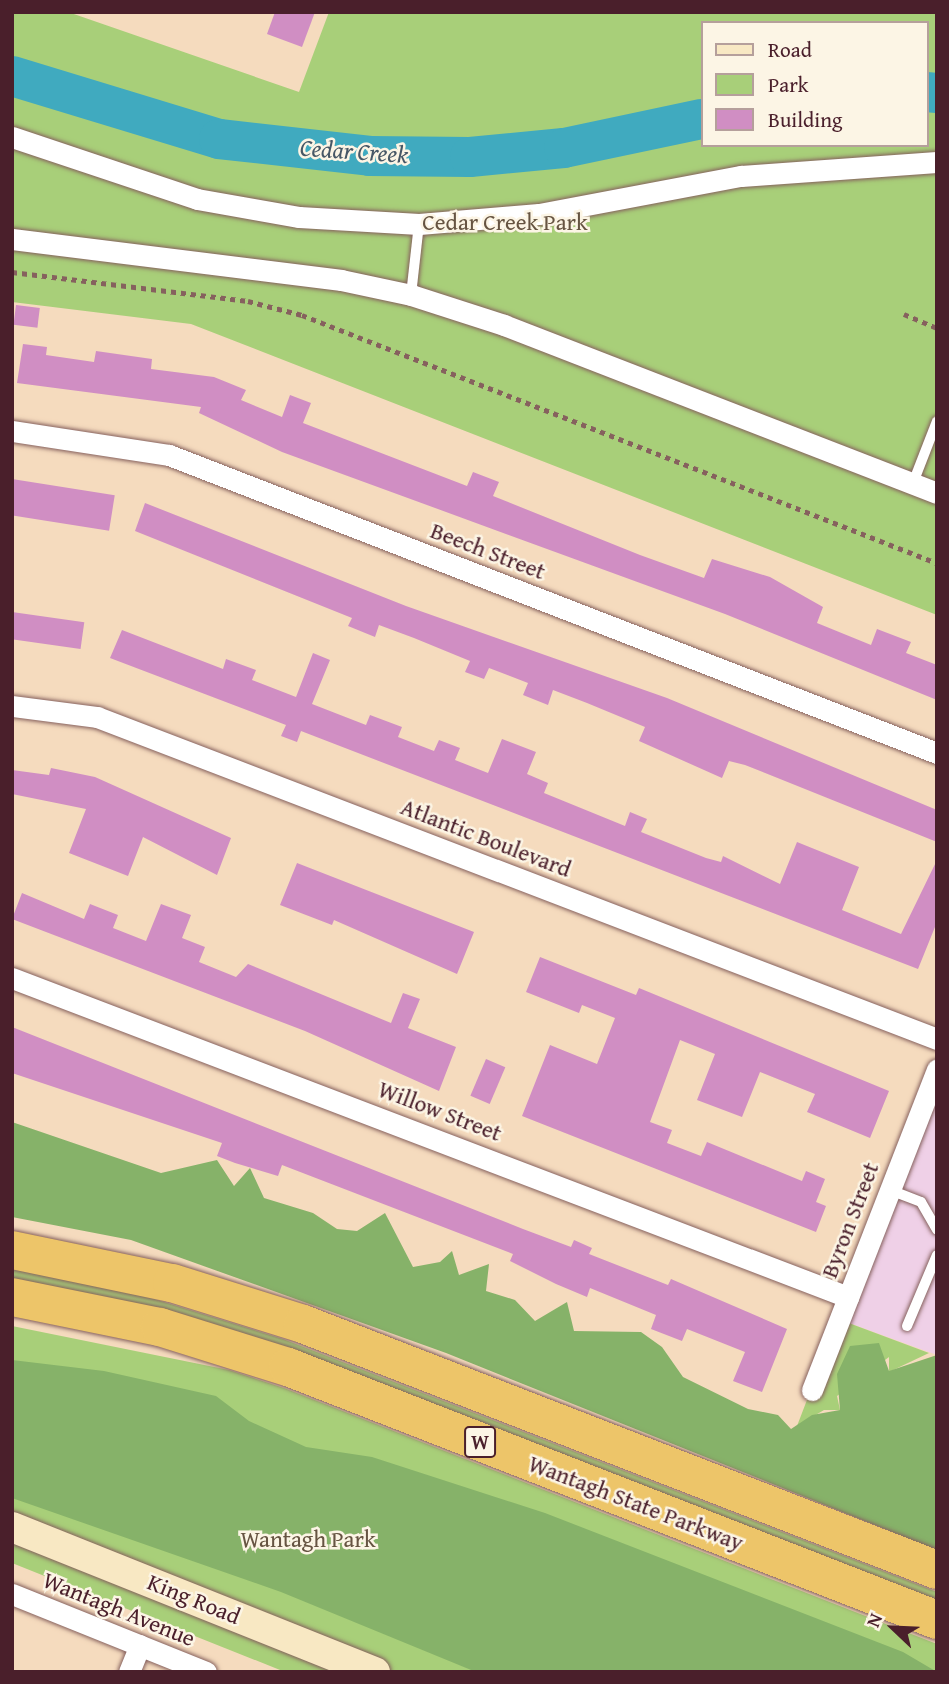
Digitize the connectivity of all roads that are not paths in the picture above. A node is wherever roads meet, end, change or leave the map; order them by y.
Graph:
1 (12, 137) edge
2 (937, 162) edge
3 (419, 224) junction
4 (12, 239) edge
5 (411, 295) junction
6 (937, 421) edge
7 (12, 431) edge
8 (913, 483) junction
9 (937, 493) edge
10 (12, 706) edge
11 (937, 753) edge
12 (12, 978) edge
13 (937, 1039) edge
14 (937, 1069) edge
15 (890, 1190) junction
16 (937, 1230) edge
17 (12, 1242) edge
18 (12, 1250) edge
19 (55, 1255) junction
20 (937, 1255) edge
21 (848, 1297) junction
22 (12, 1299) edge
23 (907, 1326) dead end
24 (812, 1390) dead end
25 (12, 1527) edge
26 (937, 1570) edge
27 (12, 1594) edge
28 (937, 1620) edge
29 (140, 1645) junction
30 (130, 1672) edge
31 (206, 1672) edge
32 (375, 1672) edge

1 - 3 street
2 - 3 street
3 - 5 lane
4 - 5 street
5 - 8 street
6 - 8 lane
7 - 11 street, Beech Street
8 - 9 street
10 - 13 street, Atlantic Boulevard
12 - 21 street, Willow Street
14 - 15 street, Byron Street
15 - 16 lane
15 - 21 street, Byron Street
17 - 19 highway
18 - 19 highway, Wantagh State Parkway / W
19 - 26 highway, Wantagh State Parkway / W
20 - 23 lane
21 - 24 street, Byron Street
22 - 28 highway, Wantagh State Parkway / W
25 - 32 street, King Road
27 - 29 street, Wantagh Avenue
29 - 30 street
29 - 31 street, Wantagh Avenue

